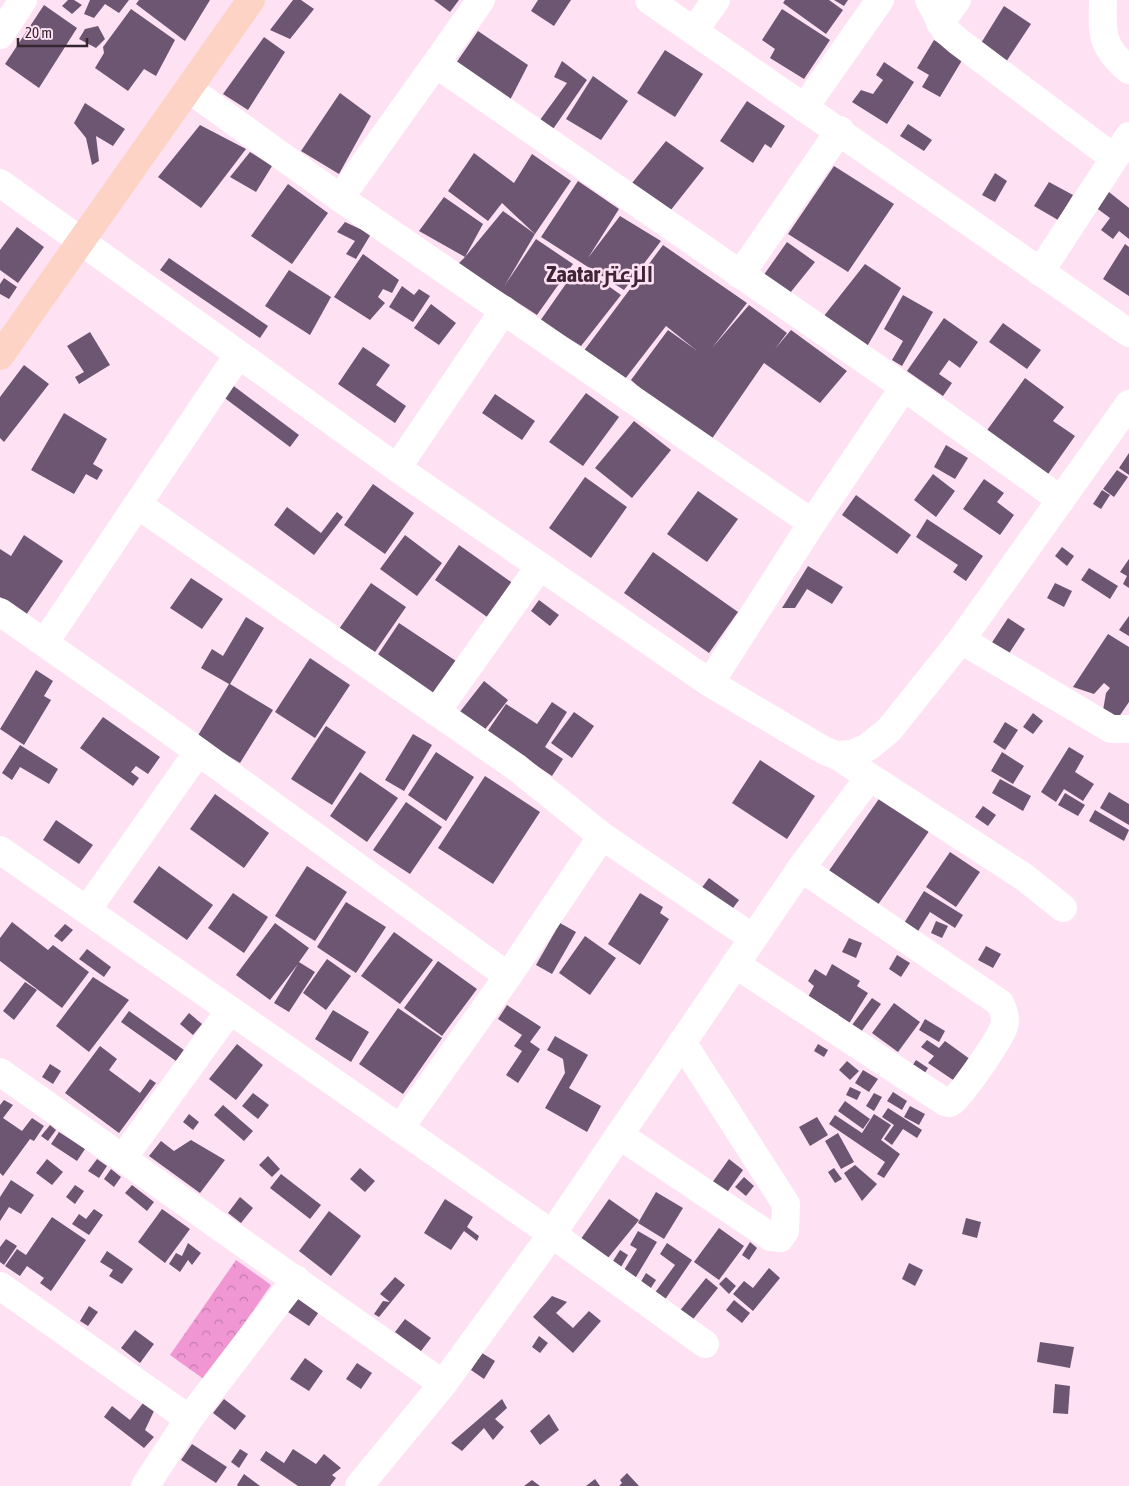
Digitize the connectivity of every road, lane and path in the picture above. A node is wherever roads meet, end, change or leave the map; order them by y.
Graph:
1 (23, 0) edge
2 (251, 0) edge
3 (481, 0) edge
4 (649, 0) edge
5 (716, 0) edge
6 (880, 0) edge
7 (957, 0) edge
8 (1103, 0) edge
9 (934, 11) edge
10 (694, 31) junction
11 (0, 35) edge
12 (436, 64) junction
13 (1129, 70) edge
14 (188, 89) junction
15 (804, 108) junction
16 (840, 130) junction
17 (1121, 147) edge
18 (0, 183) edge
19 (340, 198) junction
20 (82, 242) junction
21 (1040, 272) junction
22 (740, 275) junction
23 (504, 310) junction
24 (1129, 333) edge
25 (238, 355) junction
26 (0, 356) edge
27 (904, 387) junction
28 (1129, 404) edge
29 (1121, 432) edge
30 (397, 468) junction
31 (1060, 500) junction
32 (138, 504) junction
33 (812, 523) junction
34 (540, 566) junction
35 (0, 612) edge
36 (961, 640) junction
37 (45, 642) junction
38 (710, 684) junction
39 (436, 712) junction
40 (1129, 729) edge
41 (198, 752) junction
42 (836, 755) junction
43 (869, 778) junction
44 (602, 836) junction
45 (0, 850) edge
46 (801, 868) junction
47 (1063, 908) dead end
48 (87, 910) junction
49 (753, 938) junction
50 (735, 964) junction
51 (508, 976) junction
52 (230, 1010) junction
53 (682, 1042) junction
54 (0, 1072) edge
55 (400, 1128) junction
56 (619, 1135) junction
57 (123, 1158) junction
58 (552, 1234) junction
59 (296, 1279) junction
60 (0, 1286) edge
61 (705, 1344) dead end
62 (443, 1384) junction
63 (189, 1419) junction
64 (145, 1486) edge
65 (360, 1486) edge

1 - 11 street
2 - 14 main road
3 - 12 street
4 - 10 street
5 - 10 street
6 - 15 street
7 - 9 street
8 - 13 street
9 - 17 street
10 - 15 street
12 - 19 street
12 - 22 street
14 - 19 street
14 - 20 main road
15 - 16 street
16 - 21 street
16 - 22 street
17 - 21 street
18 - 20 street
19 - 23 street
20 - 25 street
20 - 26 main road
21 - 24 street
22 - 27 street
23 - 30 street
23 - 33 street
25 - 30 street
25 - 32 street
27 - 31 street
27 - 33 street
28 - 29 street
29 - 31 street
30 - 34 street
31 - 36 street
32 - 37 street
32 - 39 street
33 - 38 street
34 - 38 street
34 - 39 street
35 - 37 street
36 - 40 street
36 - 42 street
37 - 41 street
38 - 42 street
39 - 44 street
41 - 48 street
41 - 51 street
42 - 43 street
43 - 46 street
43 - 47 street
44 - 49 street
44 - 51 street
45 - 48 street
46 - 49 street
46 - 50 street
48 - 52 street
49 - 50 street
50 - 53 street
51 - 55 street
52 - 55 street
52 - 57 street
53 - 56 street
53 - 56 street
54 - 57 street
55 - 58 street
56 - 58 street
57 - 59 street
58 - 61 street
58 - 62 street
59 - 62 street
59 - 63 street
60 - 63 street
62 - 65 street
63 - 64 street

